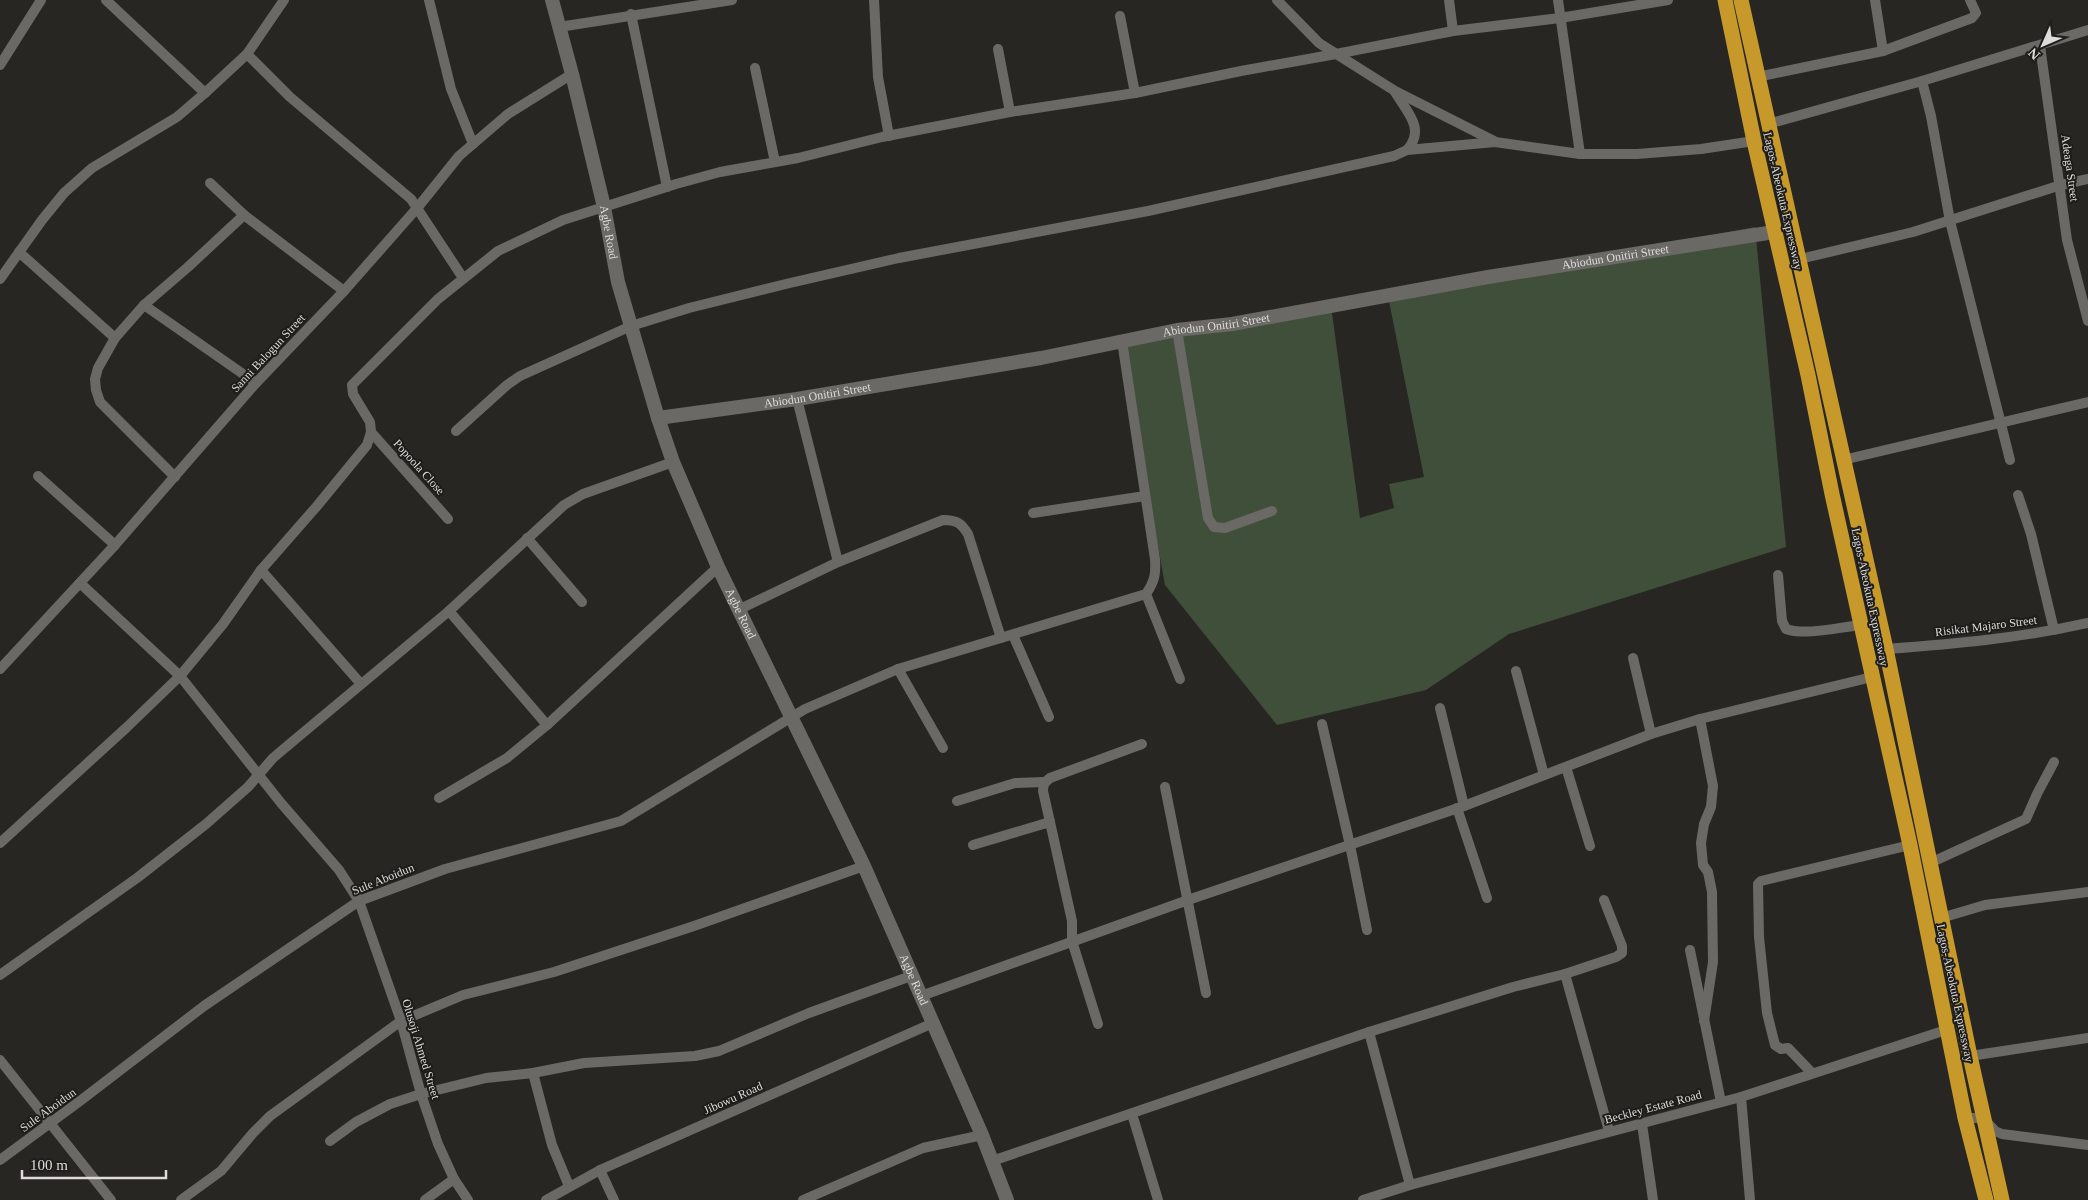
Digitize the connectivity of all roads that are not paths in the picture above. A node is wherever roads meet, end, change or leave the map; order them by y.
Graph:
1 (41, 0) edge
2 (106, 0) edge
3 (428, 0) edge
4 (552, 0) edge
5 (732, 0) edge
6 (874, 0) edge
7 (1277, 0) edge
8 (1449, 0) edge
9 (1558, 0) edge
10 (1668, 0) edge
11 (1725, 0) edge
12 (1741, 0) edge
13 (1875, 0) edge
14 (1970, 0) edge
15 (282, 1) edge
16 (680, 4) edge
17 (1609, 4) edge
18 (631, 14) junction
19 (1120, 16) dead end
20 (1560, 18) junction
21 (559, 27) junction
22 (1453, 30) junction
23 (2088, 30) edge
24 (2040, 46) junction
25 (998, 48) dead end
26 (1883, 51) junction
27 (247, 54) junction
28 (1336, 54) junction
29 (0, 65) edge
30 (755, 68) dead end
31 (572, 74) junction
32 (1757, 76) junction
33 (1922, 81) junction
34 (1395, 91) junction
35 (205, 93) junction
36 (1136, 93) junction
37 (1010, 112) junction
38 (1768, 124) junction
39 (889, 136) junction
40 (1754, 141) junction
41 (1495, 142) junction
42 (473, 144) junction
43 (1407, 150) junction
44 (1580, 154) junction
45 (775, 162) junction
46 (2088, 180) edge
47 (210, 183) dead end
48 (2061, 186) junction
49 (667, 187) junction
50 (418, 207) junction
51 (604, 207) junction
52 (244, 215) junction
53 (1950, 221) junction
54 (1774, 232) junction
55 (19, 252) junction
56 (1800, 260) junction
57 (463, 278) junction
58 (0, 279) edge
59 (344, 291) junction
60 (144, 305) junction
61 (2088, 321) edge
62 (631, 326) junction
63 (1177, 330) junction
64 (114, 338) junction
65 (1122, 341) junction
66 (256, 383) junction
67 (797, 399) junction
68 (2088, 402) edge
69 (658, 418) junction
70 (2001, 422) junction
71 (456, 430) dead end
72 (371, 432) junction
73 (1843, 460) junction
74 (2010, 460) dead end
75 (673, 462) junction
76 (38, 476) dead end
77 (174, 477) junction
78 (2018, 495) dead end
79 (1145, 496) junction
80 (1272, 511) dead end
81 (1033, 513) dead end
82 (448, 519) dead end
83 (527, 538) junction
84 (115, 544) junction
85 (838, 562) junction
86 (718, 567) junction
87 (261, 570) junction
88 (1778, 575) dead end
89 (80, 583) junction
90 (1146, 594) junction
91 (582, 602) dead end
92 (738, 610) junction
93 (449, 612) junction
94 (2088, 623) edge
95 (1861, 625) junction
96 (2054, 630) junction
97 (1013, 635) junction
98 (1001, 638) junction
99 (1886, 649) junction
100 (1633, 658) dead end
101 (0, 669) edge
102 (898, 669) junction
103 (1516, 671) dead end
104 (180, 676) junction
105 (1872, 677) junction
106 (1180, 679) dead end
107 (361, 684) junction
108 (1440, 708) dead end
109 (791, 716) junction
110 (1049, 717) dead end
111 (1700, 719) junction
112 (1322, 724) dead end
113 (547, 725) junction
114 (1651, 734) junction
115 (1142, 744) dead end
116 (943, 748) dead end
117 (2054, 762) dead end
118 (1566, 767) junction
119 (258, 775) junction
120 (1544, 775) junction
121 (1045, 782) junction
122 (1165, 787) dead end
123 (439, 798) dead end
124 (957, 801) dead end
125 (1460, 807) junction
126 (1050, 822) junction
127 (0, 842) edge
128 (972, 844) dead end
129 (1350, 845) junction
130 (1910, 845) junction
131 (1590, 846) dead end
132 (1930, 863) junction
133 (864, 866) junction
134 (2088, 892) edge
135 (1487, 898) dead end
136 (1188, 900) junction
137 (1604, 900) dead end
138 (359, 901) junction
139 (1942, 918) junction
140 (1367, 930) dead end
141 (1072, 941) junction
142 (1690, 950) dead end
143 (1565, 974) junction
144 (0, 975) edge
145 (911, 976) junction
146 (1206, 993) dead end
147 (921, 996) junction
148 (401, 1021) junction
149 (1704, 1021) junction
150 (933, 1023) junction
151 (1098, 1024) dead end
152 (1946, 1030) junction
153 (1369, 1032) junction
154 (2088, 1038) edge
155 (1970, 1056) junction
156 (0, 1060) edge
157 (533, 1073) junction
158 (1812, 1073) junction
159 (422, 1094) junction
160 (1741, 1096) junction
161 (1721, 1102) junction
162 (1132, 1114) junction
163 (1965, 1118) junction
164 (1983, 1118) junction
165 (50, 1123) junction
166 (1642, 1124) junction
167 (1609, 1132) junction
168 (982, 1134) junction
169 (330, 1141) dead end
170 (2088, 1145) edge
171 (0, 1160) edge
172 (992, 1161) junction
173 (600, 1170) junction
174 (454, 1179) junction
175 (1410, 1185) junction
176 (568, 1186) junction
177 (111, 1200) edge
178 (181, 1200) edge
179 (425, 1200) edge
180 (468, 1200) edge
181 (546, 1200) edge
182 (614, 1200) edge
183 (803, 1200) edge
184 (1007, 1200) edge
185 (1158, 1200) edge
186 (1363, 1200) edge
187 (1653, 1200) edge
188 (1750, 1200) edge
189 (1986, 1200) edge
190 (2002, 1200) edge

1 - 29 street
2 - 35 street
3 - 42 street
4 - 21 street, Agbe Road
5 - 16 street
6 - 39 street
7 - 28 street
8 - 22 street
9 - 20 street
10 - 17 street
11 - 40 highway, Lagos-Abeokuta Expressway
12 - 32 highway, Lagos-Abeokuta Expressway
13 - 26 street
14 - 26 street
15 - 27 street
16 - 18 street
17 - 20 street
18 - 21 street
18 - 49 street
19 - 36 street
20 - 22 street
20 - 44 street
21 - 31 street, Agbe Road
22 - 28 street
23 - 24 street
24 - 33 street
24 - 48 street, Adeaga Street
25 - 37 street
26 - 32 street
27 - 35 street
27 - 50 street
28 - 34 street
28 - 36 street
30 - 45 street
31 - 42 street, Sanni Balogun Street
31 - 51 street, Agbe Road
32 - 38 highway, Lagos-Abeokuta Expressway
33 - 38 street
33 - 53 street
34 - 41 street
34 - 43 street
35 - 55 street
36 - 37 street
37 - 39 street
38 - 56 highway, Lagos-Abeokuta Expressway
39 - 45 street
40 - 44 street
40 - 54 highway, Lagos-Abeokuta Expressway
41 - 43 street
41 - 44 street
42 - 50 street, Sanni Balogun Street
43 - 62 street
45 - 49 street
46 - 48 street
47 - 52 street
48 - 53 street
48 - 61 street, Adeaga Street
49 - 51 street
50 - 57 street
50 - 59 street, Sanni Balogun Street
51 - 57 street
51 - 62 street, Agbe Road
52 - 59 street
52 - 60 street
53 - 56 street
53 - 70 street
54 - 63 street, Abiodun Onitiri Street
54 - 95 highway, Lagos-Abeokuta Expressway
55 - 58 street
55 - 64 street
56 - 73 highway, Lagos-Abeokuta Expressway
57 - 72 street
59 - 66 street, Sanni Balogun Street
60 - 64 street
60 - 66 street
62 - 69 street, Agbe Road
62 - 71 street
63 - 65 street, Abiodun Onitiri Street
63 - 80 street
64 - 77 street
65 - 67 street, Abiodun Onitiri Street
65 - 79 street
66 - 77 street, Sanni Balogun Street
67 - 69 street, Abiodun Onitiri Street
67 - 85 street
68 - 70 street
69 - 75 street, Agbe Road
70 - 73 street
70 - 74 street
72 - 82 street, Popoola Close
72 - 87 street
73 - 99 highway, Lagos-Abeokuta Expressway
75 - 83 street
75 - 86 street, Agbe Road
76 - 84 street
77 - 84 street, Sanni Balogun Street
78 - 96 street
79 - 81 street
79 - 90 street
83 - 91 street
83 - 93 street
84 - 89 street, Sanni Balogun Street
85 - 92 street
85 - 98 street
86 - 92 street, Agbe Road
86 - 113 street
87 - 104 street
87 - 107 street
88 - 95 street
89 - 101 street, Sanni Balogun Street
89 - 104 street, Olusoji Ahmed Street
90 - 97 street, Sule Aboidun
90 - 106 street
92 - 109 street, Agbe Road
93 - 107 street
93 - 113 street
94 - 96 street, Risikat Majaro Street
95 - 105 highway, Lagos-Abeokuta Expressway
96 - 99 street, Risikat Majaro Street
97 - 98 street, Sule Aboidun
97 - 110 street
98 - 102 street, Sule Aboidun
99 - 132 highway, Lagos-Abeokuta Expressway
100 - 114 street
102 - 109 street, Sule Aboidun
102 - 116 street
103 - 120 street
104 - 119 street, Olusoji Ahmed Street
104 - 127 street
105 - 111 street
105 - 130 highway, Lagos-Abeokuta Expressway
107 - 119 street
108 - 125 street
109 - 133 street, Agbe Road
109 - 138 street, Sule Aboidun
111 - 114 street
111 - 149 street
112 - 129 street
113 - 123 street
114 - 118 street
115 - 121 street
117 - 132 street
118 - 120 street
118 - 131 street
119 - 138 street, Olusoji Ahmed Street
119 - 144 street
120 - 125 street
121 - 124 street
121 - 126 street
122 - 136 street
125 - 129 street
125 - 135 street
126 - 128 street
126 - 141 street
129 - 136 street
129 - 140 street
130 - 152 highway, Lagos-Abeokuta Expressway
130 - 158 street
132 - 139 highway, Lagos-Abeokuta Expressway
133 - 145 street, Agbe Road
133 - 148 street
134 - 139 street
136 - 141 street
136 - 146 street
137 - 143 street
138 - 148 street, Olusoji Ahmed Street
138 - 165 street, Sule Aboidun
139 - 155 highway, Lagos-Abeokuta Expressway
141 - 147 street
141 - 151 street
142 - 149 street
143 - 153 street
143 - 167 street
145 - 147 street, Agbe Road
145 - 157 street
147 - 150 street, Agbe Road
148 - 159 street, Olusoji Ahmed Street
148 - 178 street
149 - 161 street
150 - 168 street, Agbe Road
150 - 173 street, Jibowu Road
152 - 158 street, Beckley Estate Road
152 - 163 highway, Lagos-Abeokuta Expressway
153 - 162 street
153 - 175 street
154 - 155 street
155 - 164 highway, Lagos-Abeokuta Expressway
156 - 165 street
157 - 159 street
157 - 176 street
158 - 160 street, Beckley Estate Road
159 - 169 street
159 - 174 street, Olusoji Ahmed Street
160 - 161 street, Beckley Estate Road
160 - 188 street
161 - 166 street, Beckley Estate Road
162 - 172 street
162 - 185 street
163 - 164 street
163 - 189 highway, Lagos-Abeokuta Expressway
164 - 170 street
164 - 190 highway, Lagos-Abeokuta Expressway
165 - 171 street, Sule Aboidun
165 - 177 street
166 - 167 street, Beckley Estate Road
166 - 187 street
167 - 175 street, Beckley Estate Road
168 - 172 street, Agbe Road
168 - 183 street
172 - 184 street, Agbe Road
173 - 176 street, Jibowu Road
173 - 182 street
174 - 179 street
174 - 180 street, Olusoji Ahmed Street
175 - 186 street, Beckley Estate Road
176 - 181 street, Jibowu Road

